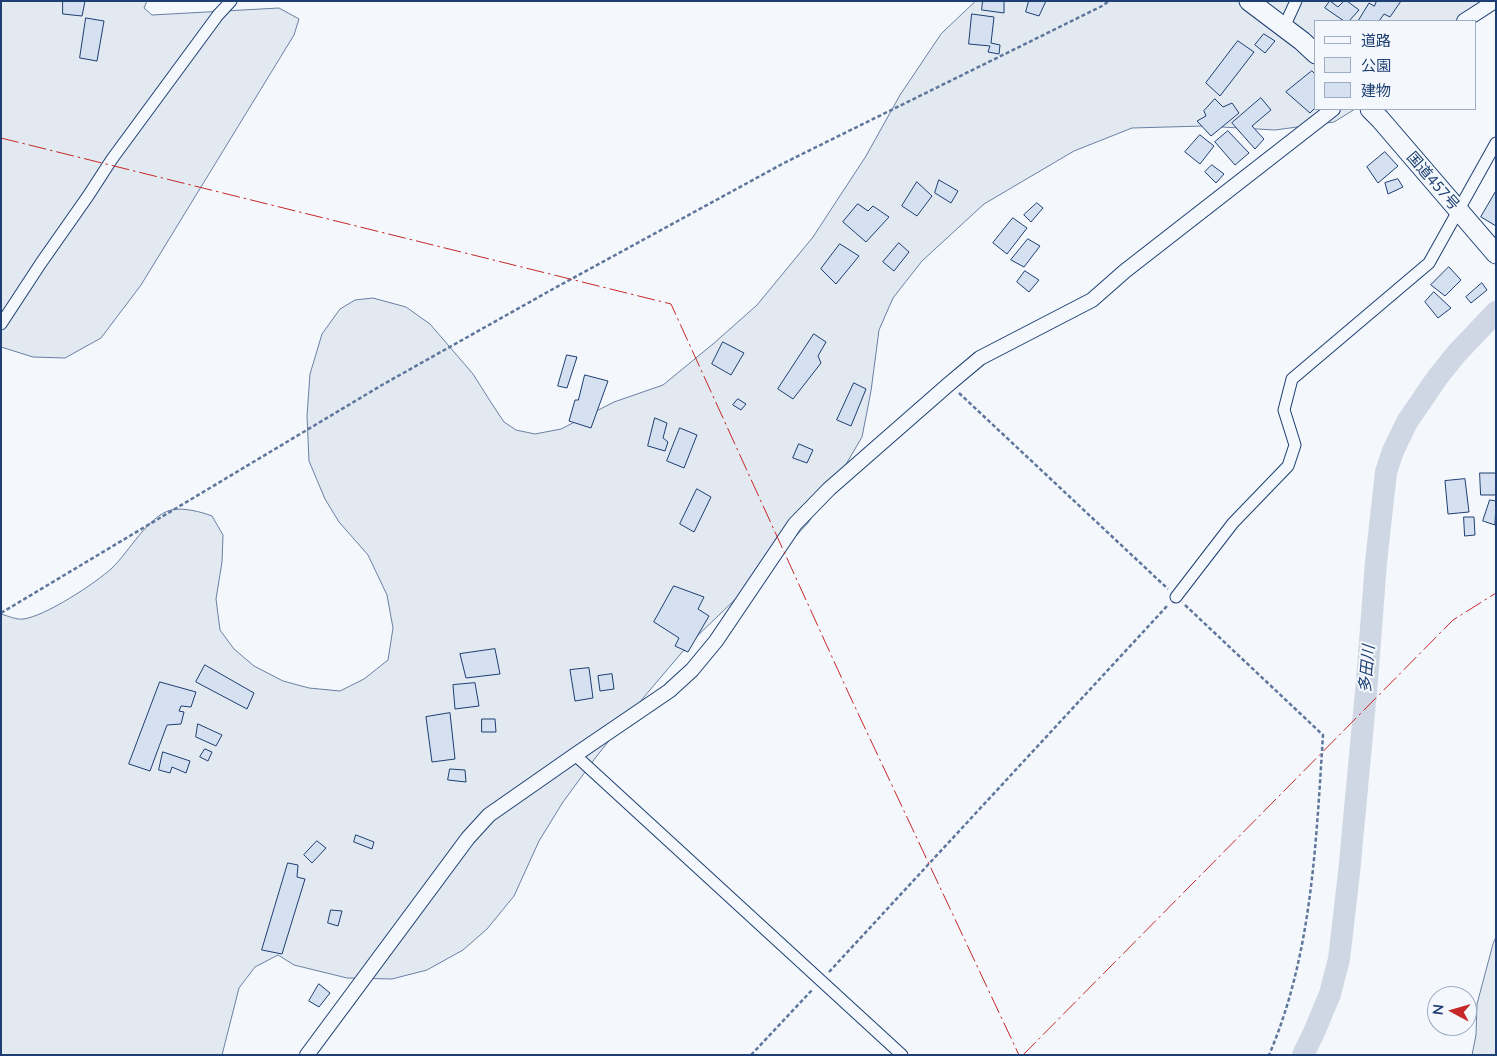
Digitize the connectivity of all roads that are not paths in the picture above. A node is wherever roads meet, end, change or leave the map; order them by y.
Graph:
1 (231, 1) edge
2 (1248, 1) edge
3 (1296, 1) edge
4 (1495, 1) edge
5 (1466, 20) edge
6 (1284, 27) junction
7 (1314, 52) edge
8 (1333, 110) edge
9 (1371, 110) edge
10 (1496, 143) edge
11 (1458, 210) junction
12 (1496, 254) edge
13 (1, 324) edge
14 (1176, 597) road end
15 (575, 755) junction
16 (308, 1055) edge
17 (902, 1055) edge

1 - 13 street
2 - 6 highway
3 - 6 street
4 - 5 street
6 - 7 highway
8 - 15 street
9 - 11 highway, 国道457号
10 - 11 street
11 - 12 highway, 国道457号
11 - 14 street
15 - 16 street
15 - 17 street

